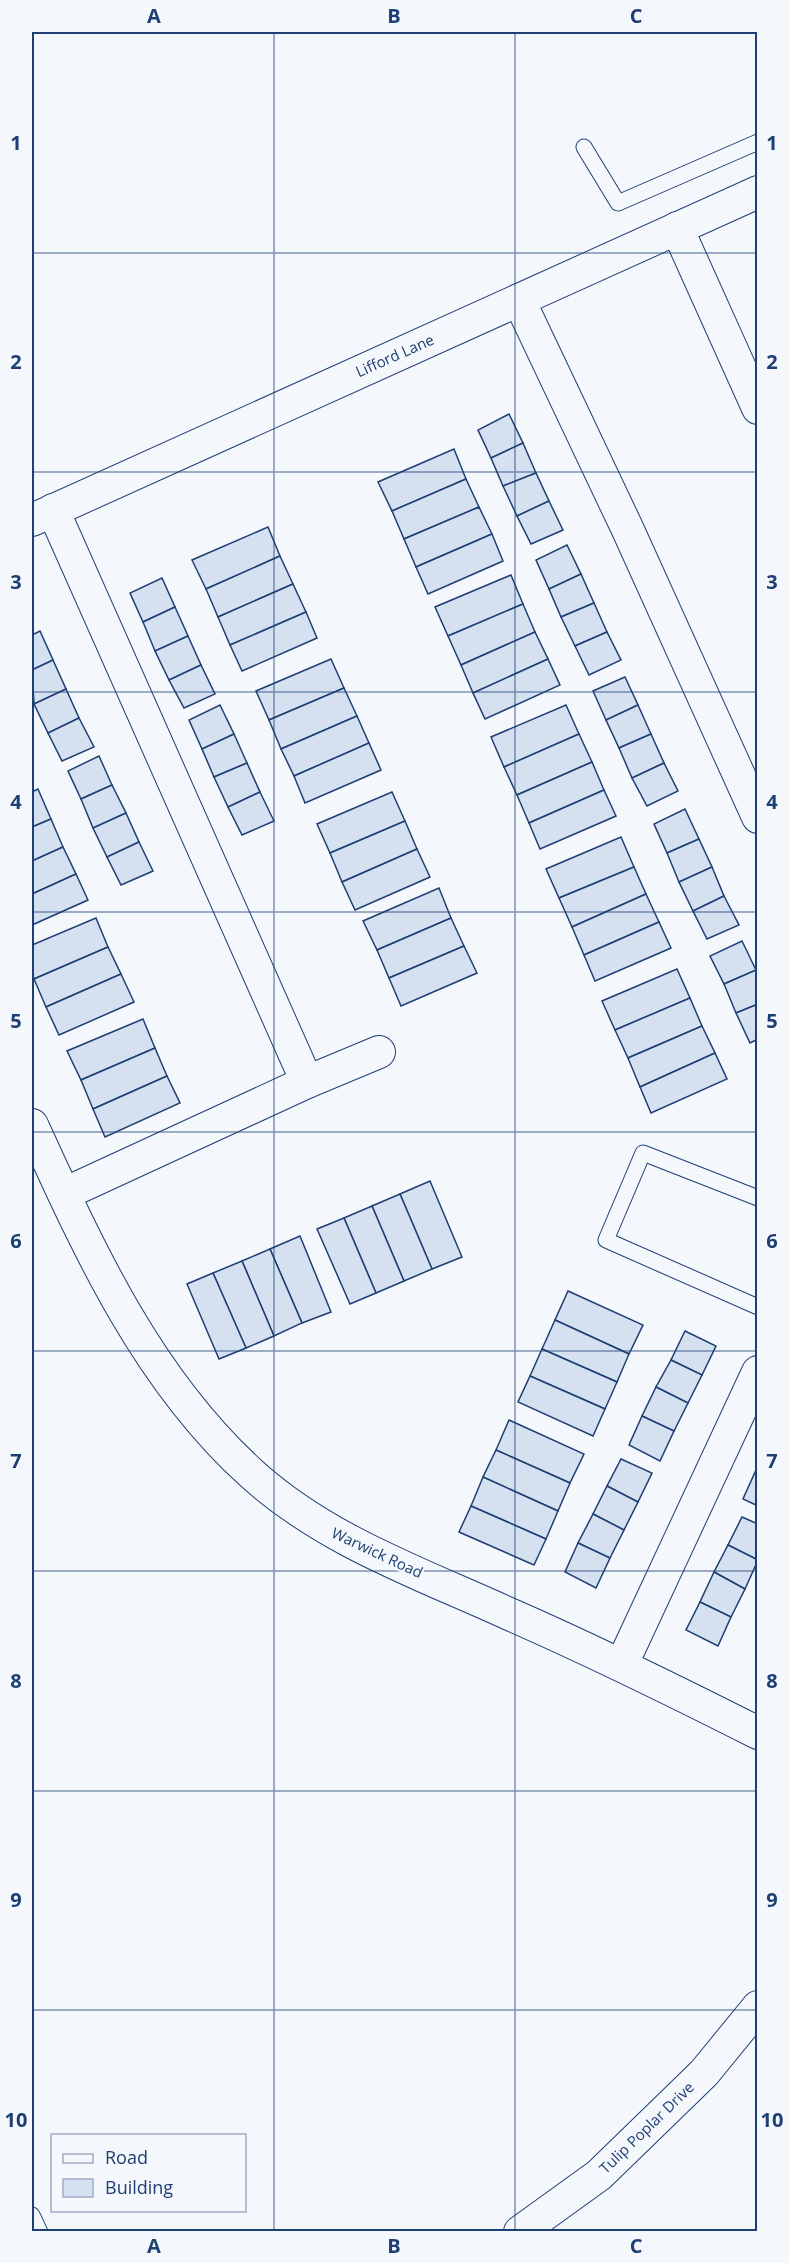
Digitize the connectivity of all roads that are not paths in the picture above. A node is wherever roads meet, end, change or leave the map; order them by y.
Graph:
1 (758, 142) edge
2 (584, 147) dead end
3 (758, 192) edge
4 (677, 228) junction
5 (519, 300) junction
6 (758, 408) edge
7 (42, 515) edge
8 (758, 817) edge
9 (379, 1052) dead end
10 (307, 1082) junction
11 (32, 1125) edge
12 (64, 1194) junction
13 (758, 1198) edge
14 (758, 1307) edge
15 (758, 1372) edge
16 (622, 1664) junction
17 (758, 1733) edge
18 (758, 2007) edge
19 (32, 2215) edge
20 (40, 2232) edge
21 (520, 2232) edge

1 - 2 lane
3 - 4 street, Lifford Lane
4 - 5 street, Lifford Lane
4 - 6 street
5 - 7 street, Lifford Lane
5 - 8 street
7 - 10 street
9 - 10 street
10 - 12 street
11 - 12 street, Warwick Road
12 - 16 street, Warwick Road
13 - 14 lane
15 - 16 street
16 - 17 street, Warwick Road
18 - 21 street, Tulip Poplar Drive
19 - 20 lane

